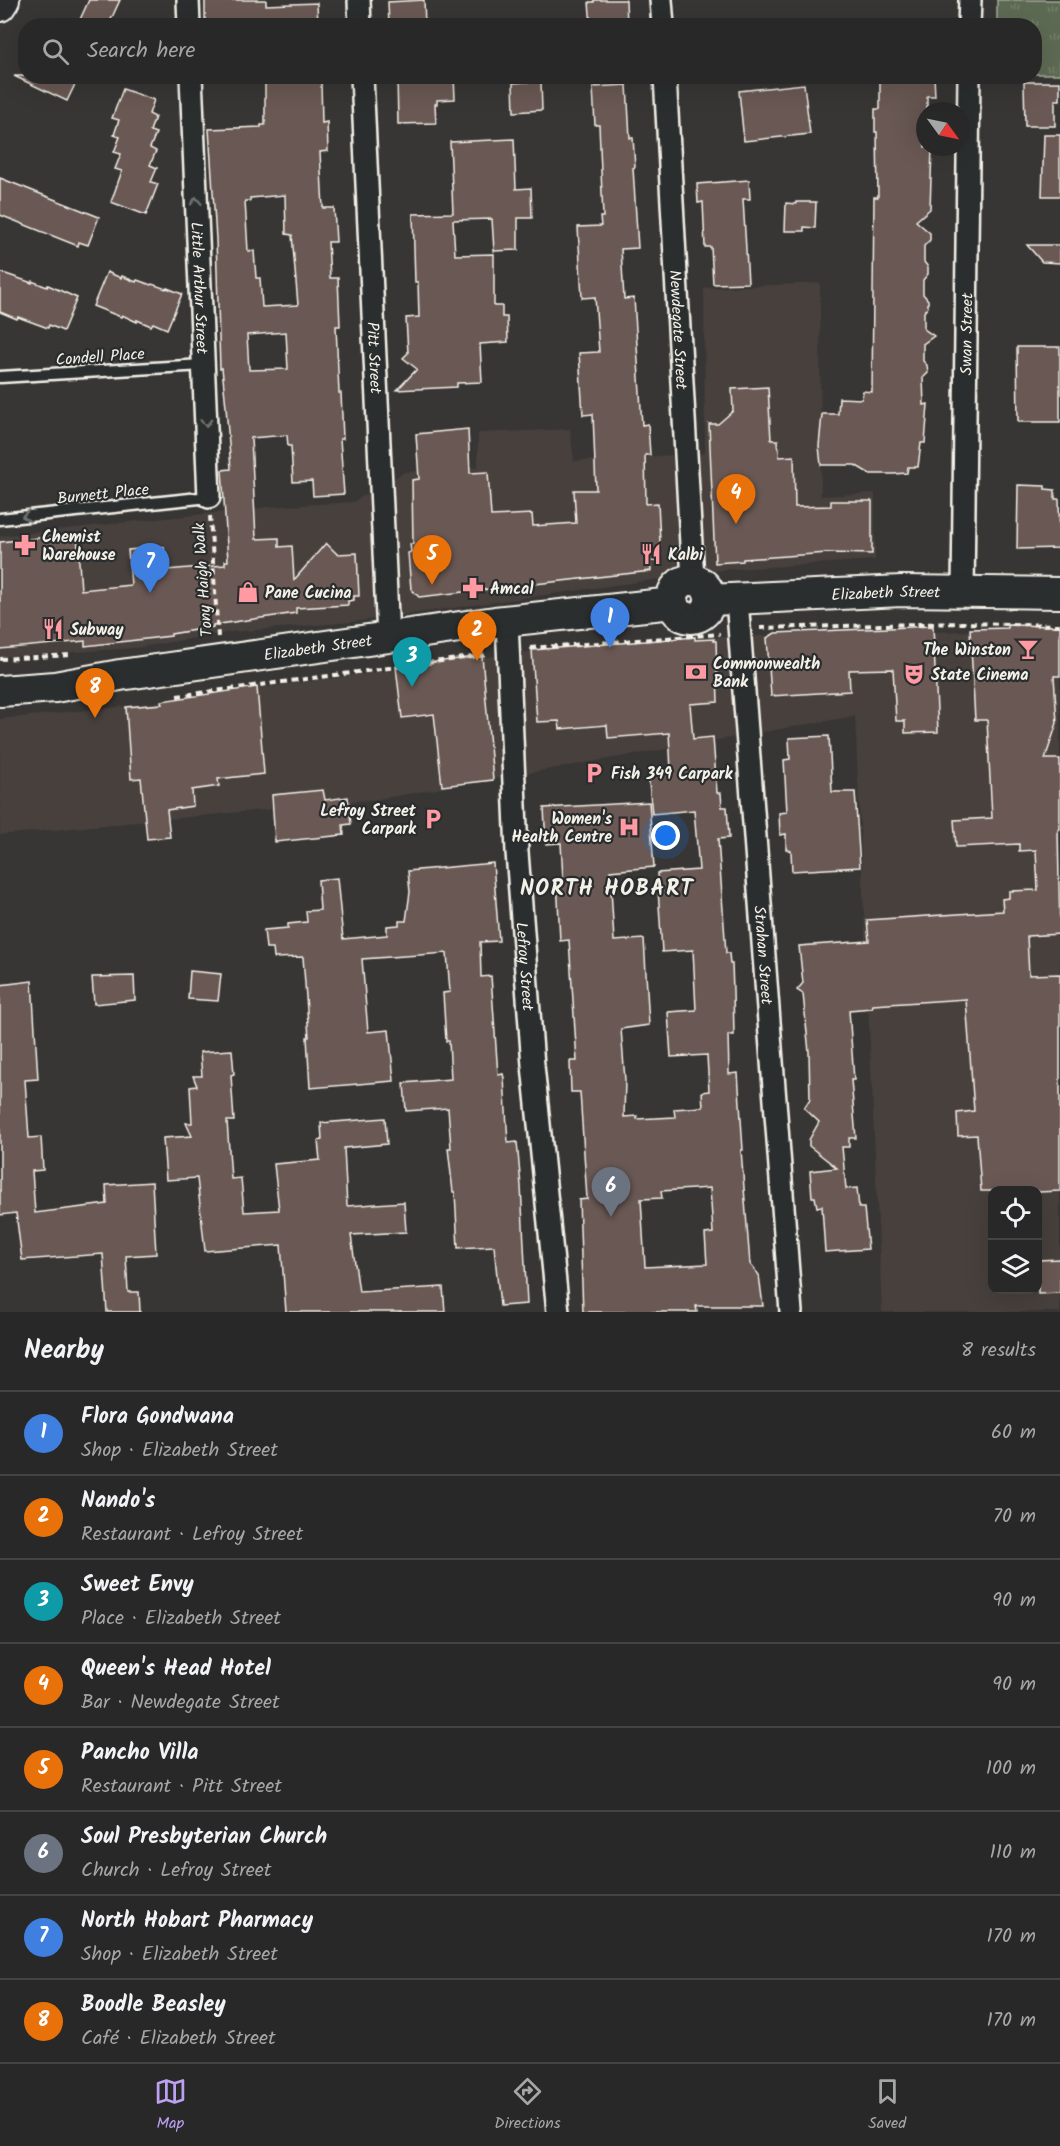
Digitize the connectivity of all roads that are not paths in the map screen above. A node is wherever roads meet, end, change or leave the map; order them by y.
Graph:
1 (4, 0) edge
2 (188, 0) edge
3 (359, 0) edge
4 (661, 0) edge
5 (970, 0) edge
6 (0, 6) edge
7 (189, 18) edge
8 (360, 18) edge
9 (662, 18) edge
10 (969, 18) edge
11 (191, 84) edge
12 (362, 84) edge
13 (666, 84) edge
14 (969, 84) edge
15 (203, 365) junction
16 (0, 377) edge
17 (209, 497) joint
18 (0, 519) edge
19 (963, 592) junction
20 (714, 593) junction
21 (1060, 593) edge
22 (507, 621) junction
23 (388, 638) junction
24 (0, 691) edge
25 (558, 1312) edge
26 (791, 1312) edge

1 - 6 main road
2 - 7 street
3 - 8 street
4 - 9 street
5 - 10 street
15 -> 11 street, Little Arthur Street
12 - 23 street, Pitt Street
13 - 20 street, Newdegate Street
14 - 19 street, Swan Street
15 - 16 lane, Condell Place
15 -> 17 street, Little Arthur Street
17 -> 18 lane, Burnett Place
19 - 20 main road, Elizabeth Street
19 - 21 main road, Elizabeth Street
20 - 22 main road, Elizabeth Street
20 - 26 street, Strahan Street
22 - 23 main road, Elizabeth Street
22 - 25 street, Lefroy Street
23 - 24 main road, Elizabeth Street

